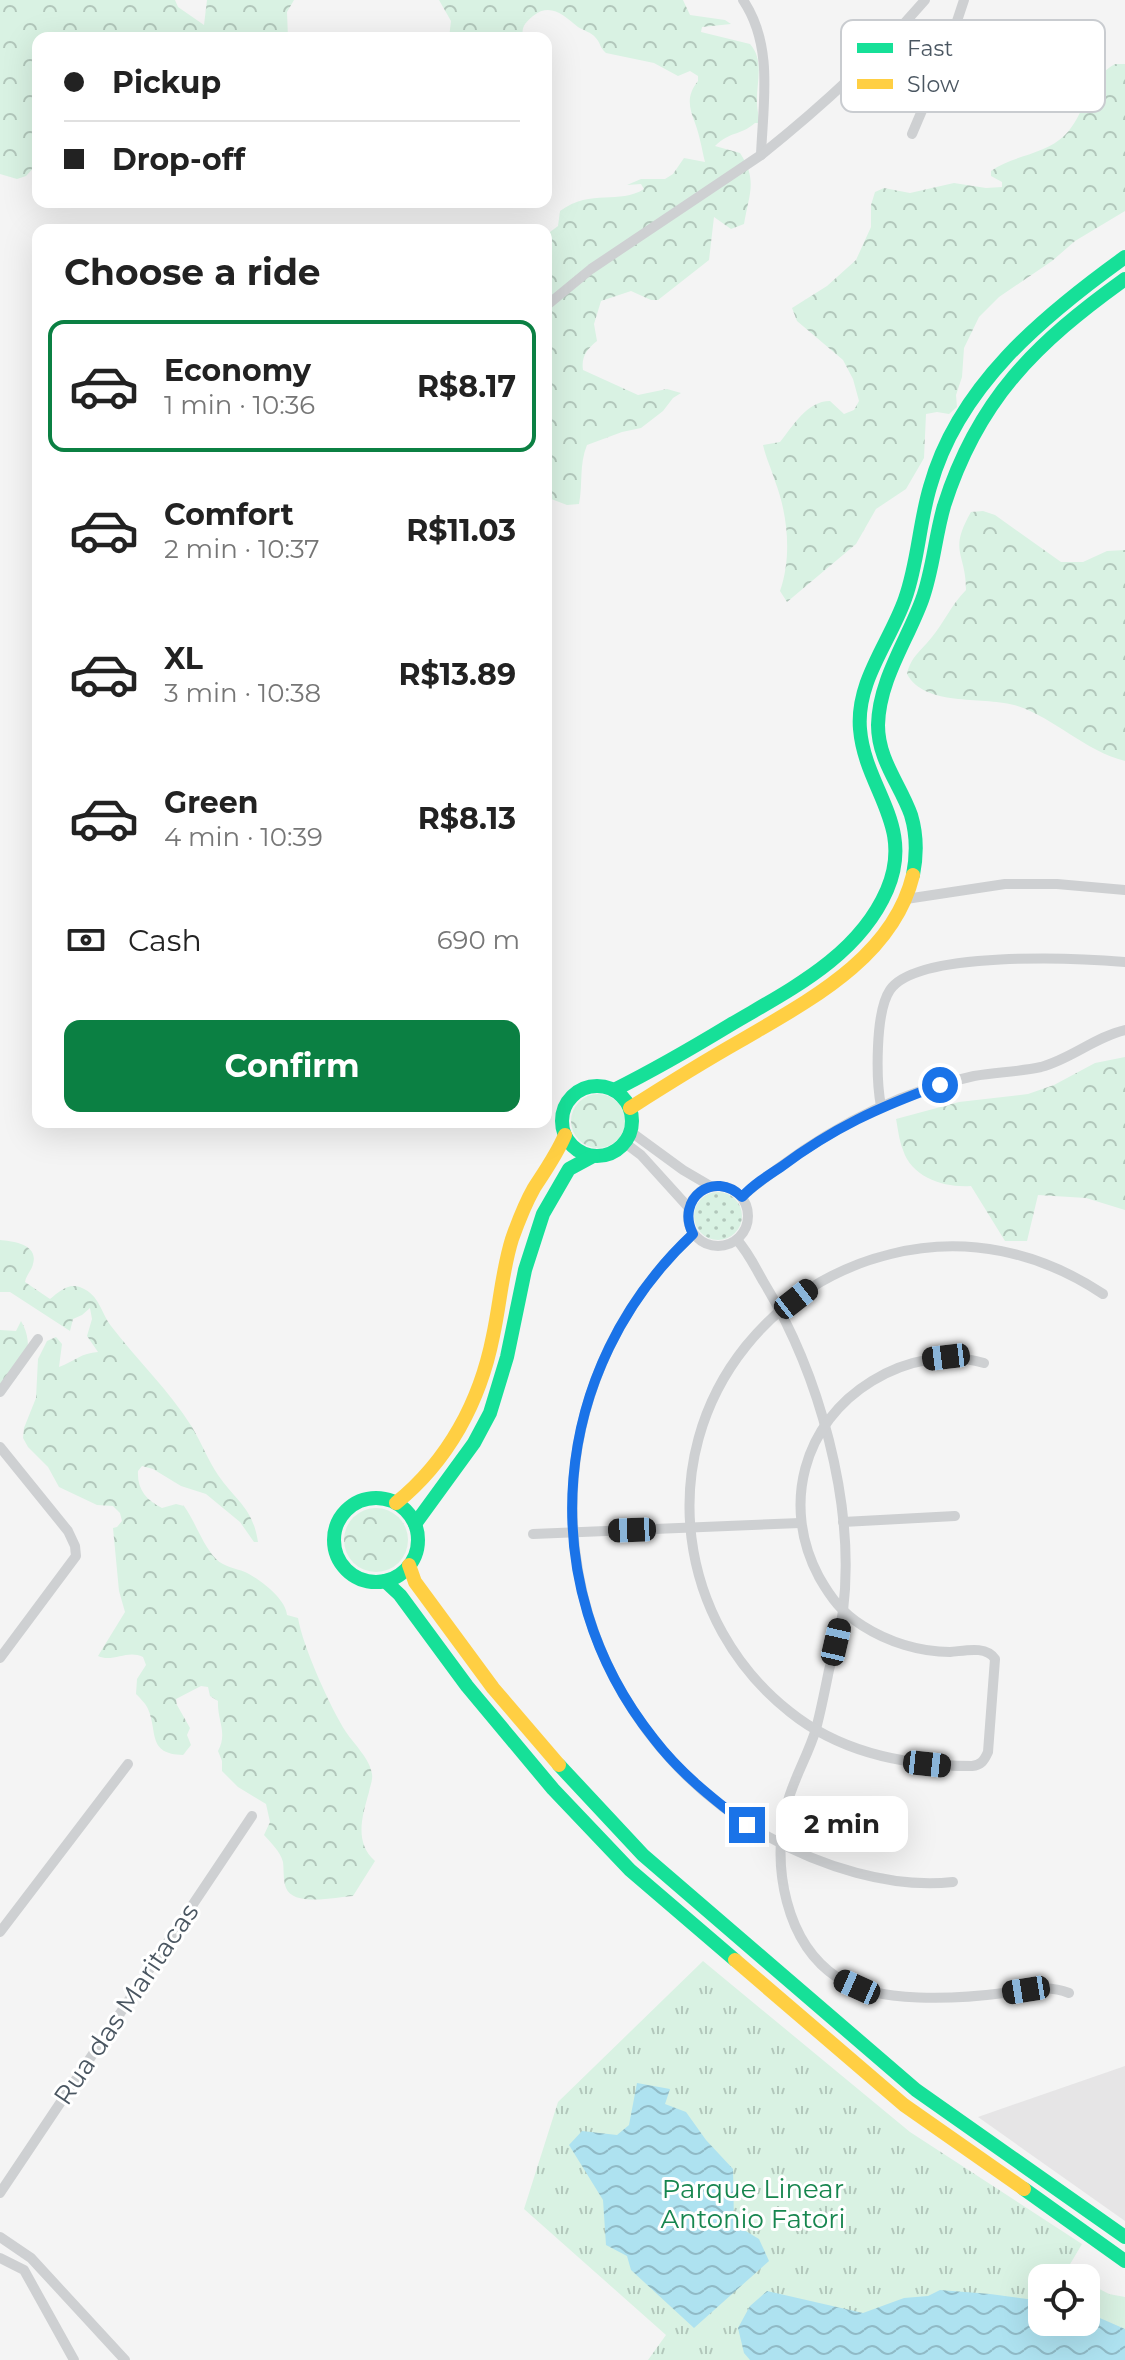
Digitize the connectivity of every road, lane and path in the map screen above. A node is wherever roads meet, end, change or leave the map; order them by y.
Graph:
1 (743, 0) edge
2 (925, 0) edge
3 (964, 0) edge
4 (908, 20) edge
5 (957, 20) edge
6 (841, 87) edge
7 (921, 112) edge
8 (912, 134) dead end
9 (761, 155) junction
10 (1125, 257) edge
11 (1125, 279) edge
12 (552, 301) edge
13 (1125, 890) edge
14 (906, 899) junction
15 (1125, 962) edge
16 (1125, 1030) edge
17 (614, 1090) junction
18 (881, 1106) junction
19 (630, 1108) junction
20 (565, 1135) junction
21 (628, 1137) junction
22 (593, 1156) junction
23 (712, 1187) junction
24 (742, 1197) junction
25 (689, 1208) junction
26 (693, 1234) junction
27 (737, 1240) junction
28 (1103, 1294) dead end
29 (781, 1310) junction
30 (38, 1339) dead end
31 (984, 1363) dead end
32 (0, 1392) edge
33 (823, 1425) junction
34 (0, 1447) edge
35 (396, 1503) junction
36 (955, 1516) dead end
37 (843, 1522) junction
38 (800, 1523) junction
39 (415, 1524) junction
40 (689, 1528) junction
41 (574, 1533) junction
42 (533, 1534) dead end
43 (409, 1565) junction
44 (385, 1581) junction
45 (843, 1612) junction
46 (0, 1658) edge
47 (816, 1729) junction
48 (128, 1764) dead end
49 (252, 1816) dead end
50 (781, 1844) junction
51 (953, 1882) dead end
52 (0, 1932) edge
53 (1069, 1993) dead end
54 (0, 2193) edge
55 (0, 2237) edge
56 (1125, 2237) edge
57 (0, 2258) edge
58 (1125, 2261) edge
59 (74, 2360) edge
60 (125, 2360) edge

1 - 9 street
2 - 4 street
3 - 5 street
6 - 9 street
7 - 8 street
9 - 12 street
10 - 17 main road
11 - 14 main road
13 - 14 street
14 - 19 main road
15 - 18 street
16 - 18 street
17 - 19 main road
17 - 20 main road
18 - 24 street
19 - 21 main road
20 - 22 main road
20 - 35 main road
21 - 22 main road
21 - 23 street
21 - 25 street
22 - 39 main road
23 - 24 street
23 - 25 street
24 - 27 street
25 - 26 street
26 - 27 street
26 - 41 street
27 - 29 street
28 - 29 street
29 - 33 street
29 - 40 street
30 - 32 street
31 - 33 street
33 - 37 street
33 - 38 street
34 - 46 street
35 - 39 main road
35 - 44 main road
36 - 37 street
37 - 45 street
38 - 40 street
38 - 45 street
39 - 43 main road
40 - 41 street
40 - 47 street
41 - 42 street
41 - 50 street
43 - 44 main road
43 - 56 main road
44 - 58 main road
45 - 47 street
45 - 47 street
47 - 50 street
48 - 52 street
49 - 54 street, Rua das Maritacas
50 - 51 street
50 - 53 street
55 - 60 street
57 - 59 street

